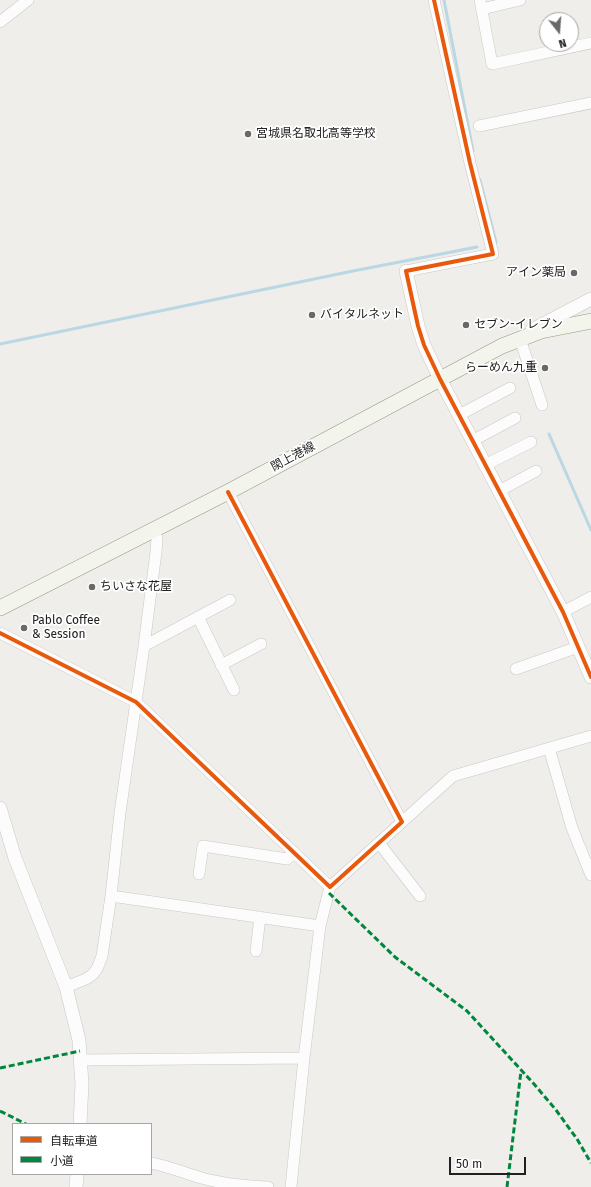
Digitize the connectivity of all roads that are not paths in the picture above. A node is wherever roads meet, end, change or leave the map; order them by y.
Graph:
1 (28, 0) edge
2 (434, 0) edge
3 (514, 1) edge
4 (481, 4) edge
5 (0, 22) edge
6 (591, 43) edge
7 (591, 103) edge
8 (479, 126) dead end
9 (406, 271) joint
10 (590, 300) edge
11 (589, 321) edge
12 (520, 339) junction
13 (502, 346) junction
14 (440, 379) junction
15 (510, 388) dead end
16 (542, 405) dead end
17 (459, 415) junction
18 (516, 418) dead end
19 (472, 441) junction
20 (531, 442) dead end
21 (485, 465) junction
22 (536, 471) dead end
23 (499, 491) junction
24 (228, 492) junction
25 (154, 529) junction
26 (591, 597) edge
27 (230, 600) dead end
28 (0, 608) edge
29 (563, 612) junction
30 (198, 617) junction
31 (0, 634) edge
32 (261, 644) dead end
33 (144, 646) junction
34 (578, 647) junction
35 (221, 665) junction
36 (516, 669) dead end
37 (591, 677) edge
38 (234, 690) dead end
39 (136, 702) junction
40 (591, 736) edge
41 (549, 748) junction
42 (0, 808) edge
43 (402, 822) junction
44 (379, 843) junction
45 (294, 853) junction
46 (199, 874) dead end
47 (591, 875) edge
48 (330, 887) junction
49 (111, 896) junction
50 (420, 896) dead end
51 (260, 917) junction
52 (320, 926) junction
53 (256, 951) dead end
54 (66, 987) junction
55 (304, 1058) junction
56 (80, 1060) junction
57 (80, 1123) edge
58 (152, 1163) edge
59 (77, 1175) edge
60 (76, 1187) edge
61 (268, 1187) edge
62 (291, 1187) edge

1 - 5 street
2 - 9 street
3 - 4 street
4 - 6 street
7 - 8 street
9 - 14 street
10 - 11 street
10 - 13 street
11 - 12 main road, 閖上港線
12 - 13 main road, 閖上港線
12 - 16 street
13 - 14 main road, 閖上港線
14 - 17 street
14 - 24 main road, 閖上港線
15 - 17 street
17 - 19 street
18 - 19 street
19 - 21 street
20 - 21 street
21 - 23 street
22 - 23 street
23 - 29 street
24 - 25 main road, 閖上港線
24 - 43 street
25 - 28 main road, 閖上港線
25 - 33 street
26 - 29 street
27 - 30 street
29 - 34 street
30 - 33 street
30 - 35 street
31 - 39 street
32 - 35 street
33 - 39 street
34 - 36 street
34 - 37 street
35 - 38 street
39 - 45 street
39 - 49 street
40 - 41 street
41 - 43 street
41 - 47 street
42 - 54 street
43 - 44 street
44 - 48 street
44 - 50 street
45 - 46 street
45 - 48 street
48 - 52 street
49 - 51 street
49 - 54 street
51 - 52 street
51 - 53 street
52 - 55 street
54 - 56 street
55 - 56 street
55 - 62 street
56 - 57 street
58 - 61 street
59 - 60 street

